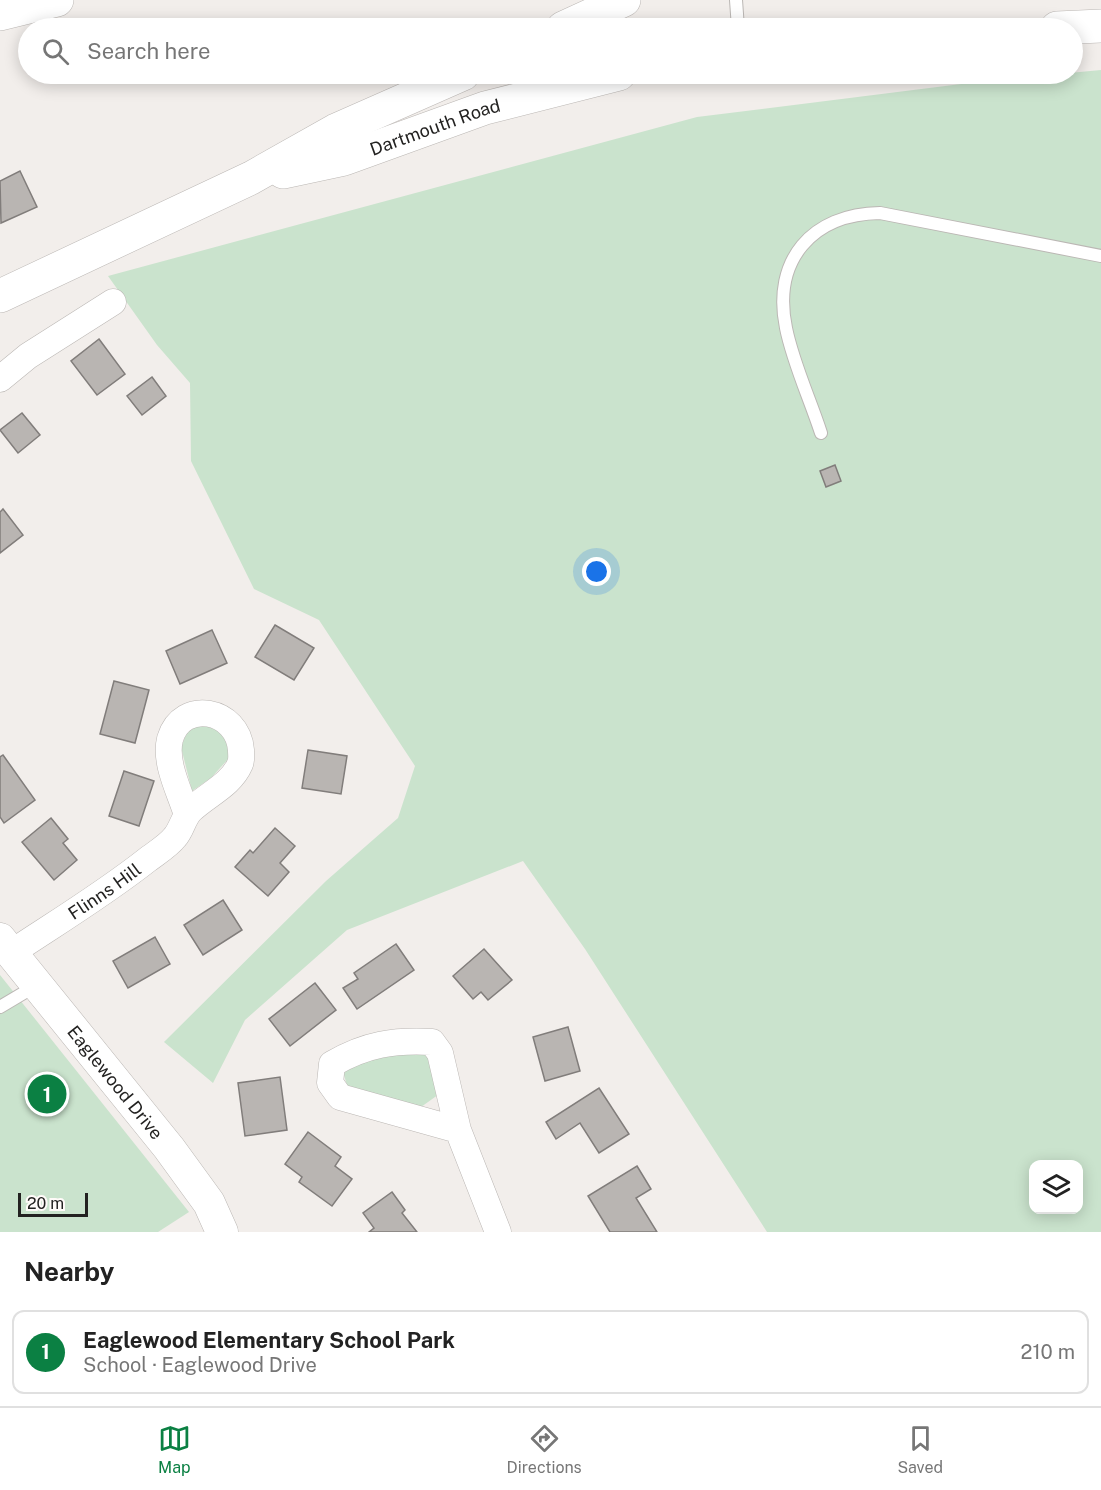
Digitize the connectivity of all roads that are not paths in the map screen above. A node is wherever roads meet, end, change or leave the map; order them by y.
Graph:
1 (57, 0) edge
2 (624, 0) edge
3 (736, 0) edge
4 (0, 14) edge
5 (585, 18) edge
6 (737, 18) edge
7 (1101, 26) edge
8 (1083, 27) edge
9 (440, 84) edge
10 (580, 84) edge
11 (251, 178) junction
12 (1101, 256) edge
13 (0, 296) edge
14 (113, 302) dead end
15 (0, 379) edge
16 (821, 433) dead end
17 (186, 814) dead end
18 (6, 946) edge
19 (37, 985) junction
20 (0, 1007) edge
21 (458, 1130) junction
22 (222, 1232) edge
23 (498, 1232) edge

1 - 4 main road
2 - 5 main road
3 - 6 lane
7 - 8 main road
9 - 11 main road, Dartmouth Road
10 - 11 main road, Dartmouth Road
11 - 13 main road, Dartmouth Road
12 - 16 lane
14 - 15 street
17 - 18 street, Flinns Hill
18 - 19 street, Eaglewood Drive
19 - 20 lane
19 - 22 street, Eaglewood Drive
21 - 21 street
21 - 23 street

